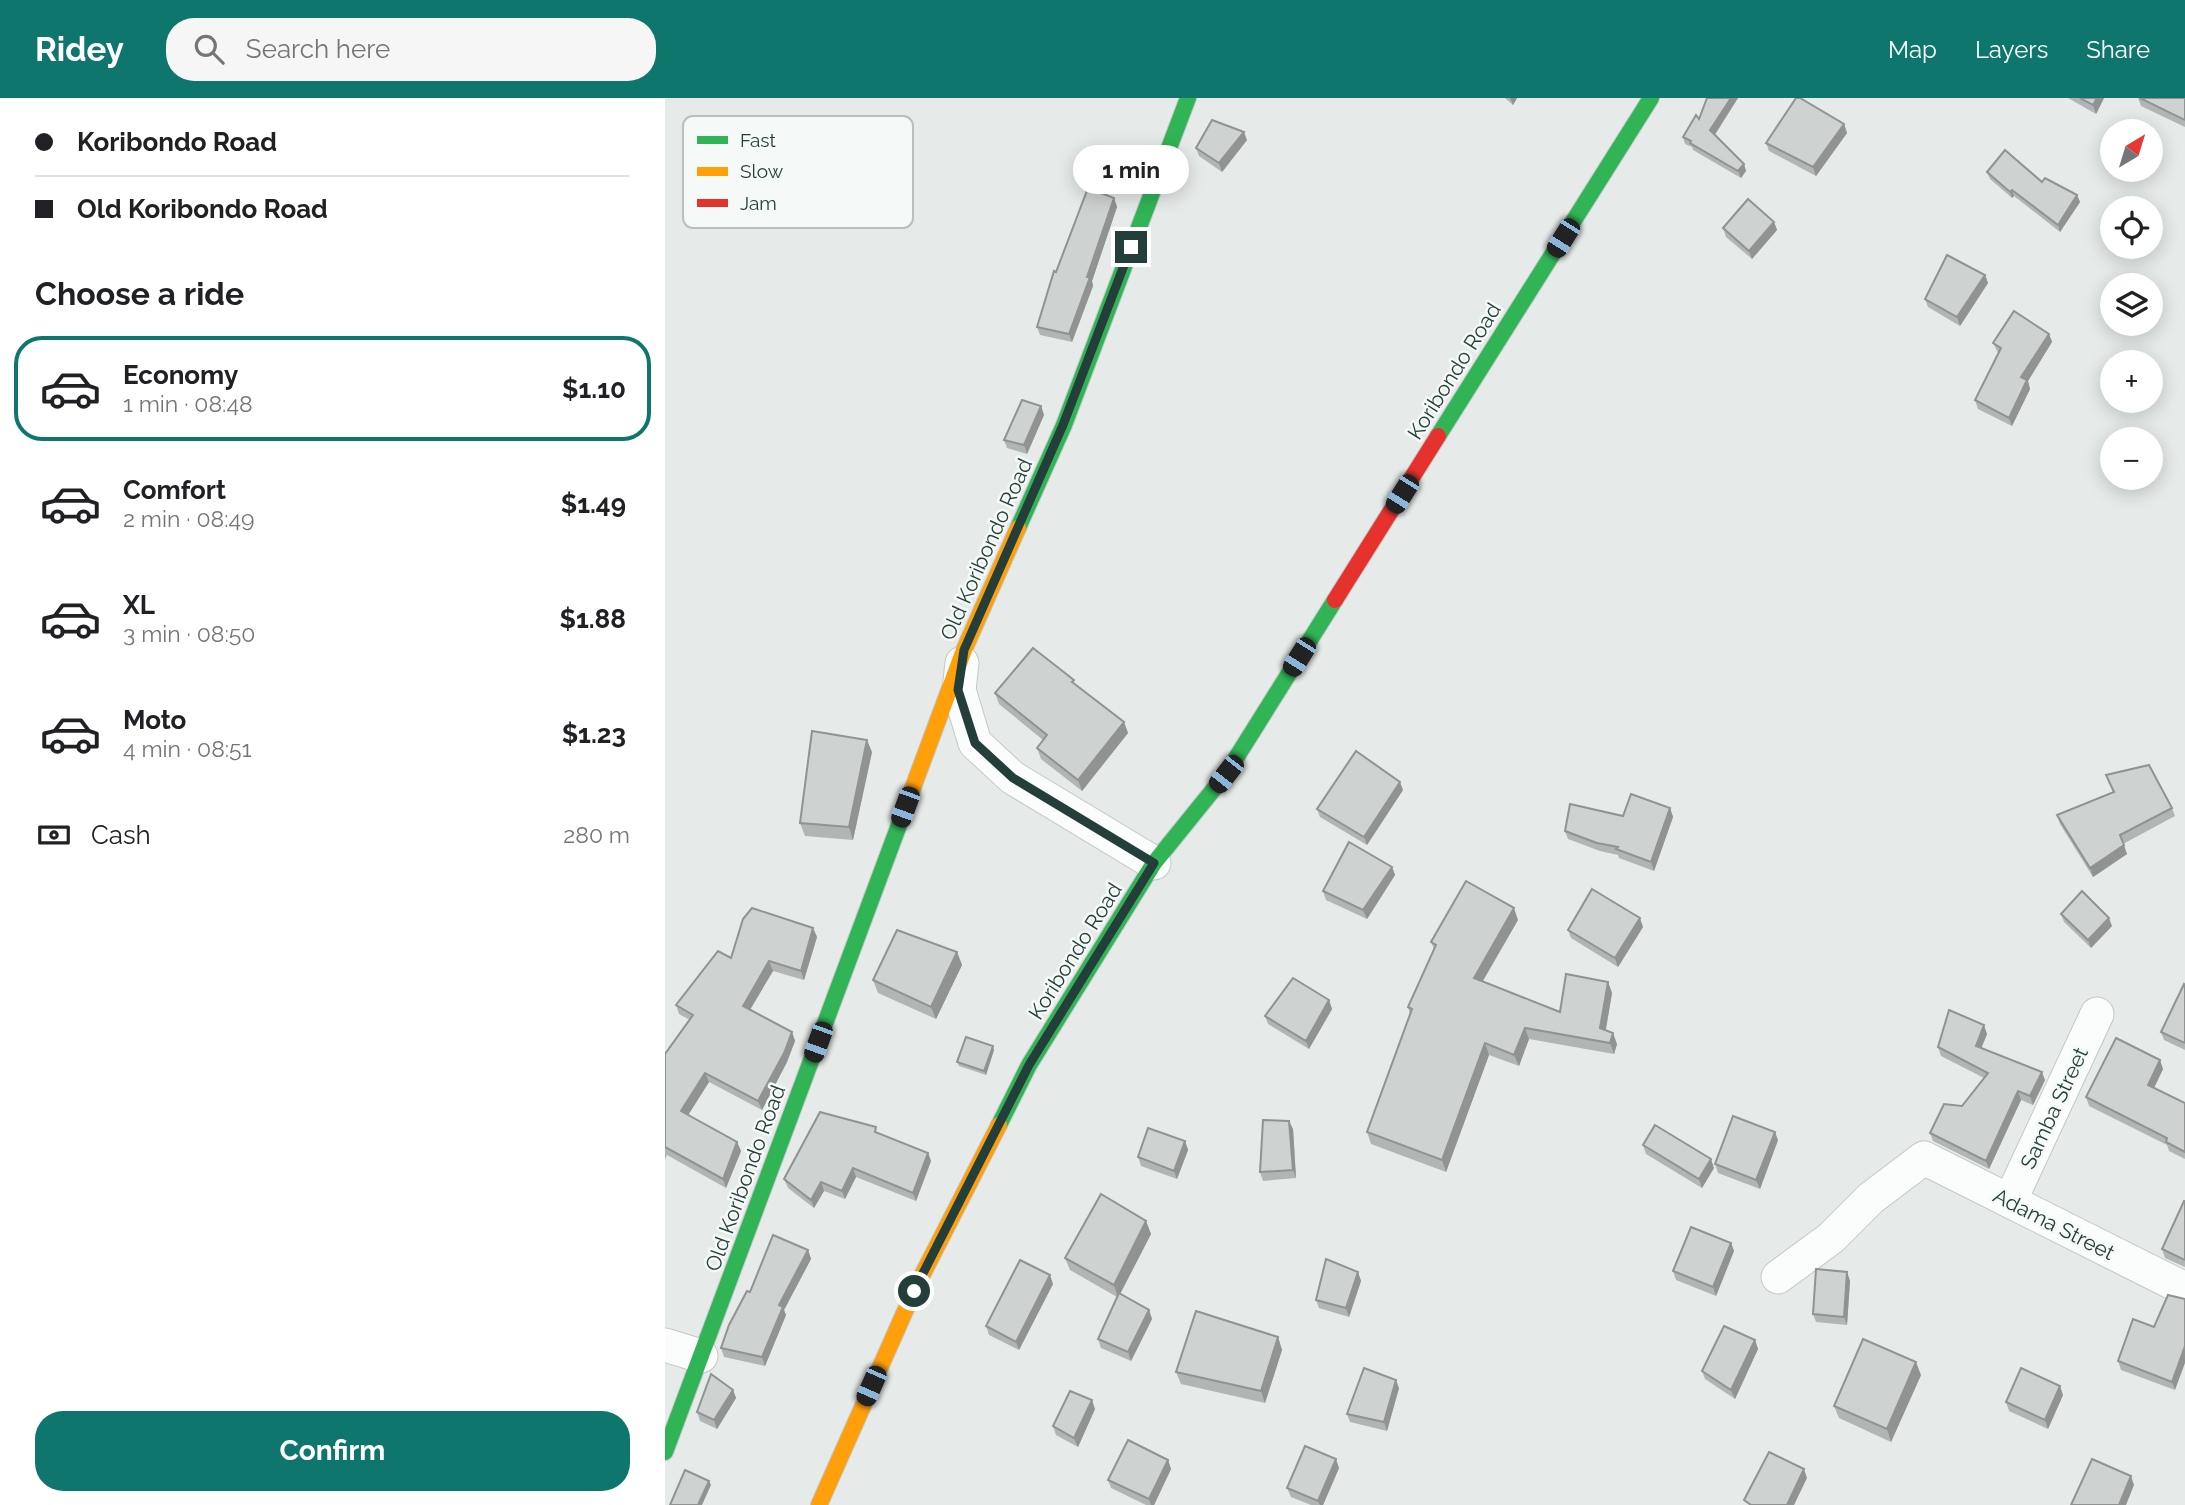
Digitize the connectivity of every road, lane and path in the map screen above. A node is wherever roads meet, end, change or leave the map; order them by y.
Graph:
1 (1188, 98) edge
2 (1651, 98) edge
3 (964, 650) junction
4 (1154, 863) junction
5 (2098, 1014) dead end
6 (2010, 1201) junction
7 (1778, 1277) dead end
8 (2185, 1289) edge
9 (665, 1345) edge
10 (701, 1356) junction
11 (665, 1452) edge
12 (819, 1505) edge

1 - 3 main road, Old Koribondo Road
2 - 4 main road, Koribondo Road
3 - 4 street
3 - 10 main road, Old Koribondo Road
4 - 12 main road, Koribondo Road
5 - 6 street, Samba Street
6 - 7 street, Adama Street
6 - 8 street, Adama Street
9 - 10 street
10 - 11 main road, Old Koribondo Road

